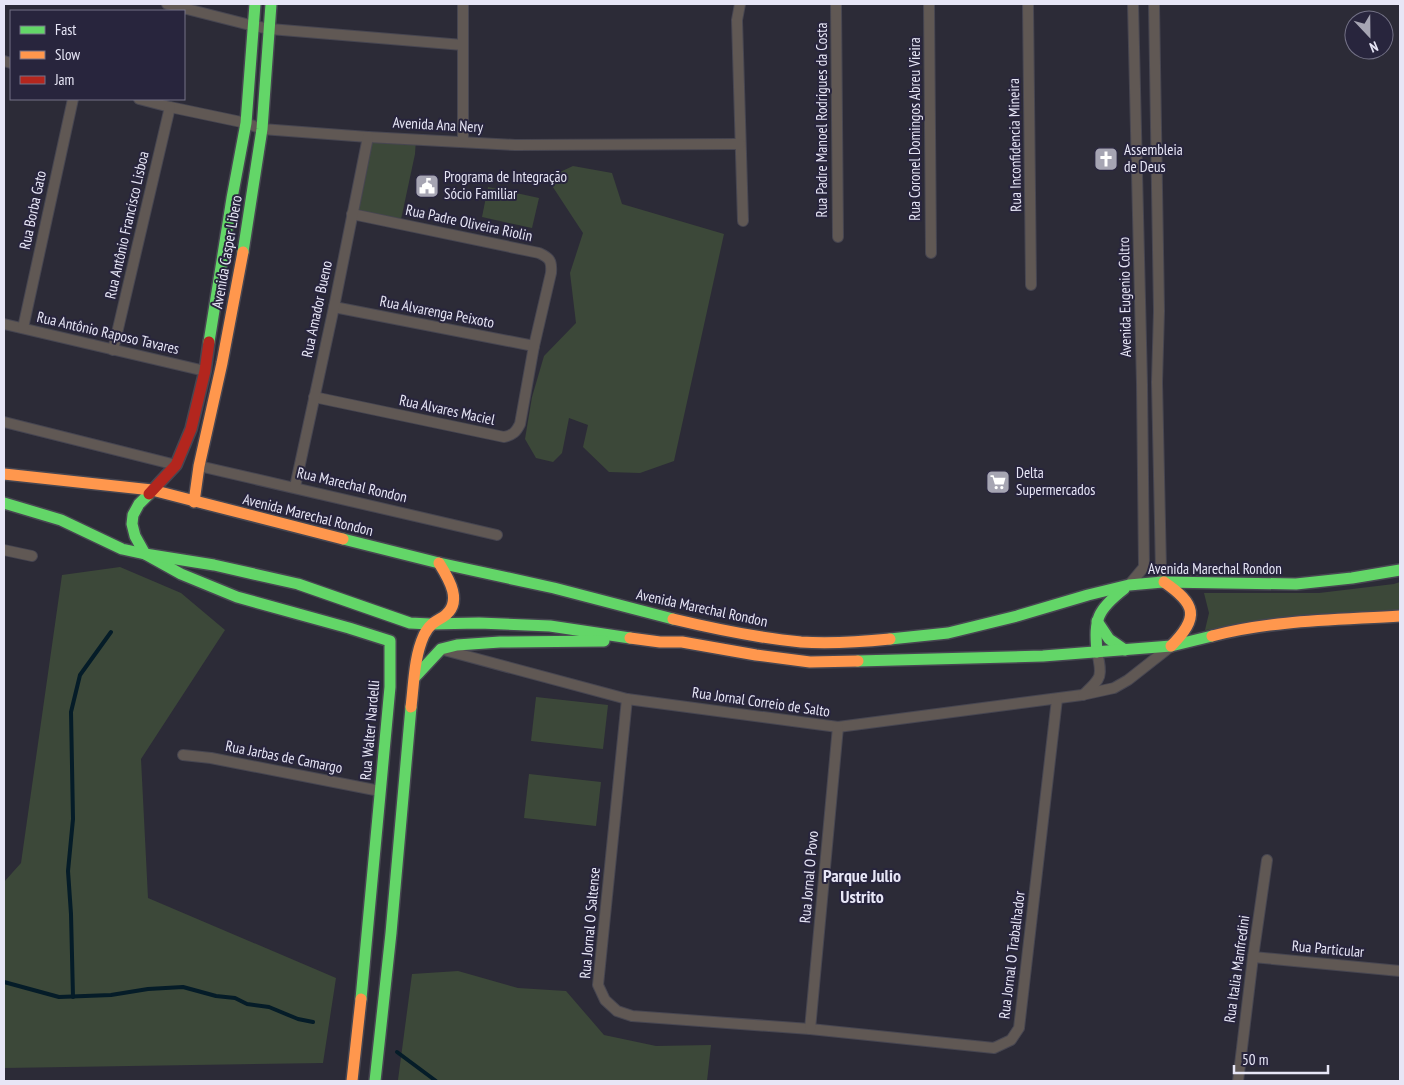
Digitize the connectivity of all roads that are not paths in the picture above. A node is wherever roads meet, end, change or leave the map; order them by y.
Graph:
1 (167, 4) edge
2 (255, 4) edge
3 (272, 4) edge
4 (463, 4) edge
5 (740, 4) edge
6 (836, 4) edge
7 (929, 4) edge
8 (1028, 4) edge
9 (1133, 4) edge
10 (1154, 4) edge
11 (254, 26) junction
12 (270, 29) junction
13 (463, 45) junction
14 (73, 100) edge
15 (143, 100) edge
16 (170, 107) junction
17 (246, 123) junction
18 (262, 129) junction
19 (368, 137) junction
20 (462, 142) junction
21 (740, 144) junction
22 (1156, 189) junction
23 (1138, 190) junction
24 (352, 214) junction
25 (742, 221) dead end
26 (838, 237) dead end
27 (931, 253) dead end
28 (1031, 285) dead end
29 (334, 307) junction
30 (4, 324) edge
31 (23, 328) junction
32 (534, 346) junction
33 (113, 350) junction
34 (205, 371) junction
35 (1157, 382) junction
36 (1142, 384) junction
37 (314, 397) junction
38 (4, 422) edge
39 (176, 465) junction
40 (199, 466) junction
41 (4, 474) edge
42 (294, 487) junction
43 (152, 490) junction
44 (194, 502) junction
45 (4, 503) edge
46 (497, 535) dead end
47 (4, 550) edge
48 (145, 554) junction
49 (32, 556) dead end
50 (439, 563) junction
51 (1400, 570) edge
52 (1163, 582) junction
53 (1129, 585) junction
54 (1400, 616) edge
55 (1096, 621) junction
56 (430, 624) junction
57 (660, 642) junction
58 (1171, 646) junction
59 (441, 649) junction
60 (1125, 650) junction
61 (1097, 652) junction
62 (414, 679) junction
63 (1082, 696) junction
64 (627, 699) junction
65 (1057, 699) junction
66 (838, 728) junction
67 (183, 755) dead end
68 (380, 791) junction
69 (1267, 860) dead end
70 (1253, 957) junction
71 (1400, 971) edge
72 (810, 1029) junction
73 (352, 1081) edge
74 (375, 1081) edge
75 (1238, 1081) edge

1 - 11 street
2 - 11 main road, Avenida Casper Libero
3 - 12 main road, Avenida Casper Libero
4 - 13 street
5 - 21 street
6 - 26 street, Rua Padre Manoel Rodrigues da Costa
7 - 27 street, Rua Coronel Domingos Abreu Vieira
8 - 28 street, Rua Inconfidencia Mineira
9 - 23 street, Avenida Eugenio Coltro
10 - 22 street, Avenida Eugenio Coltro
11 - 12 street
11 - 17 main road, Avenida Casper Libero
12 - 13 street
12 - 18 main road, Avenida Casper Libero
13 - 20 street
14 - 31 street, Rua Borba Gato
15 - 16 street, Avenida Ana Nery
16 - 17 street, Avenida Ana Nery
16 - 33 street, Rua Antônio Francisco Lisboa
17 - 18 street, Avenida Ana Nery
17 - 34 main road, Avenida Casper Libero
18 - 19 street, Avenida Ana Nery
18 - 40 main road, Avenida Casper Libero
19 - 20 street, Avenida Ana Nery
19 - 24 street, Rua Amador Bueno
20 - 21 street, Avenida Ana Nery
21 - 25 street
22 - 23 street
22 - 35 street, Avenida Eugenio Coltro
23 - 36 street, Avenida Eugenio Coltro
24 - 29 street, Rua Amador Bueno
24 - 32 street, Rua Padre Oliveira Riolin
29 - 32 street, Rua Alvarenga Peixoto
29 - 37 street, Rua Amador Bueno
30 - 31 street, Rua Antônio Raposo Tavares
31 - 33 street, Rua Antônio Raposo Tavares
32 - 37 street, Rua Alvares Maciel
33 - 34 street, Rua Antônio Raposo Tavares
34 - 39 main road, Avenida Casper Libero
35 - 36 street
35 - 52 street, Avenida Eugenio Coltro
36 - 53 street, Avenida Eugenio Coltro
37 - 42 street, Rua Amador Bueno
38 - 39 street
39 - 43 main road, Avenida Casper Libero
40 - 42 street, Rua Marechal Rondon
40 - 44 main road, Avenida Casper Libero
41 - 43 main road, Avenida Marechal Rondon
42 - 46 street, Rua Marechal Rondon
43 - 44 main road, Avenida Marechal Rondon
43 - 48 main road, Avenida Casper Libero
44 - 50 main road, Avenida Marechal Rondon
45 - 48 main road
47 - 49 street
48 - 56 main road
48 - 68 main road, Rua Walter Nardelli
50 - 53 main road, Avenida Marechal Rondon
50 - 56 main road
51 - 52 main road, Avenida Marechal Rondon
52 - 53 main road, Avenida Marechal Rondon
52 - 58 main road
53 - 55 main road
54 - 58 main road
55 - 60 main road
55 - 61 main road
56 - 57 main road
56 - 62 main road
57 - 59 main road
57 - 61 main road
58 - 60 main road
58 - 63 street, Rua Jornal Correio de Salto
59 - 62 main road
59 - 64 street, Rua Jornal Correio de Salto
60 - 61 main road
61 - 63 street
62 - 74 main road
63 - 65 street, Rua Jornal Correio de Salto
64 - 66 street, Rua Jornal Correio de Salto
64 - 72 street, Rua Jornal O Saltense
65 - 66 street, Rua Jornal Correio de Salto
65 - 72 street, Rua Jornal O Trabalhador
66 - 72 street, Rua Jornal O Povo
67 - 68 street, Rua Jarbas de Camargo
68 - 73 main road, Rua Walter Nardelli
69 - 70 street, Rua Italia Manfredini
70 - 71 street, Rua Particular
70 - 75 street, Rua Italia Manfredini

